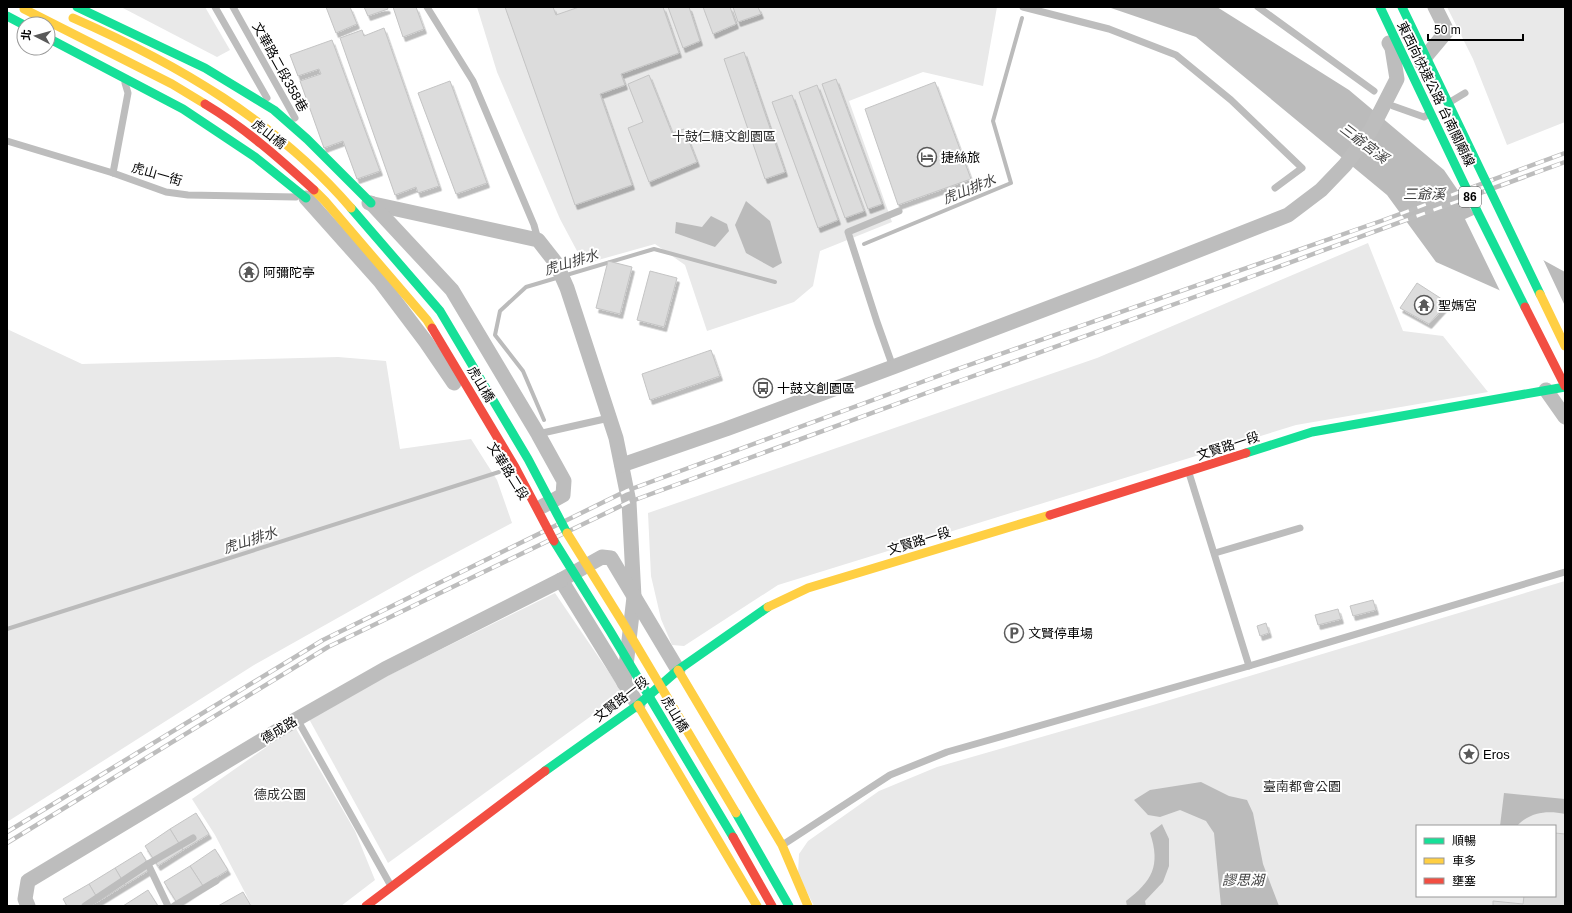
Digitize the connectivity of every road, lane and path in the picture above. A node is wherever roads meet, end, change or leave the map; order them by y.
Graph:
1 (77, 7) edge
2 (216, 7) edge
3 (232, 7) edge
4 (427, 7) edge
5 (1023, 7) edge
6 (1258, 7) edge
7 (1371, 7) edge
8 (1380, 7) edge
9 (1402, 7) edge
10 (1435, 7) edge
11 (22, 8) edge
12 (7, 16) edge
13 (67, 16) dead end
14 (16, 21) edge
15 (56, 42) edge
16 (123, 78) junction
17 (1374, 92) dead end
18 (1465, 94) dead end
19 (1445, 105) dead end
20 (1388, 108) junction
21 (1438, 109) dead end
22 (274, 110) junction
23 (307, 139) junction
24 (7, 141) edge
25 (113, 173) junction
26 (1275, 188) dead end
27 (306, 198) junction
28 (371, 203) junction
29 (899, 211) dead end
30 (538, 240) junction
31 (1565, 346) edge
32 (893, 367) junction
33 (1565, 386) edge
34 (1546, 390) junction
35 (1565, 417) edge
36 (609, 418) junction
37 (538, 434) junction
38 (622, 465) junction
39 (1189, 472) junction
40 (1300, 528) dead end
41 (1215, 553) junction
42 (1565, 572) edge
43 (561, 580) junction
44 (634, 597) junction
45 (1250, 666) junction
46 (678, 670) junction
47 (624, 683) junction
48 (638, 704) junction
49 (297, 718) junction
50 (193, 838) dead end
51 (782, 845) junction
52 (148, 864) junction
53 (216, 881) dead end
54 (392, 886) junction
55 (28, 906) edge
56 (85, 906) edge
57 (168, 906) edge
58 (174, 906) edge
59 (366, 906) edge
60 (756, 906) edge
61 (772, 906) edge
62 (789, 906) edge
63 (808, 906) edge

1 - 22 main road
2 - 22 lane, 文華路二段358巷
3 - 23 lane, 文華路二段358巷
4 - 30 lane
5 - 26 lane
6 - 17 lane
7 - 20 street
8 - 33 main road, 東西向快速公路 台南關廟線 / 86, bridge
9 - 31 main road, 東西向快速公路 台南關廟線 / 86, bridge
10 - 20 street
11 - 61 main road, 虎山橋, bridge
12 - 14 main road
13 - 62 main road, 虎山橋, bridge
15 - 16 main road
16 - 25 lane
16 - 27 main road
18 - 19 lane
20 - 21 lane
20 - 32 street
22 - 23 main road
23 - 28 main road
24 - 25 lane, 虎山一街
25 - 27 lane, 虎山一街
27 - 28 street
27 - 37 street, 文華路二段
28 - 30 street
28 - 37 street, 文華路二段
29 - 32 lane
30 - 36 street
32 - 38 street
33 - 34 main road, 文賢路一段
34 - 35 street
34 - 39 main road, 文賢路一段
36 - 37 lane
36 - 38 street
38 - 44 street
39 - 41 lane
39 - 46 main road, 文賢路一段
40 - 41 lane
41 - 45 lane
42 - 45 lane
43 - 44 street
43 - 47 street
43 - 49 street, 德成路
44 - 46 street
44 - 47 street
45 - 51 lane
46 - 48 main road, 文賢路一段
46 - 51 main road
47 - 48 street
48 - 54 main road, 文賢路一段
48 - 60 main road
49 - 54 lane
49 - 55 street, 德成路
50 - 52 lane
51 - 63 main road
52 - 56 lane
52 - 57 lane
53 - 58 lane
54 - 59 main road, 文賢路一段

